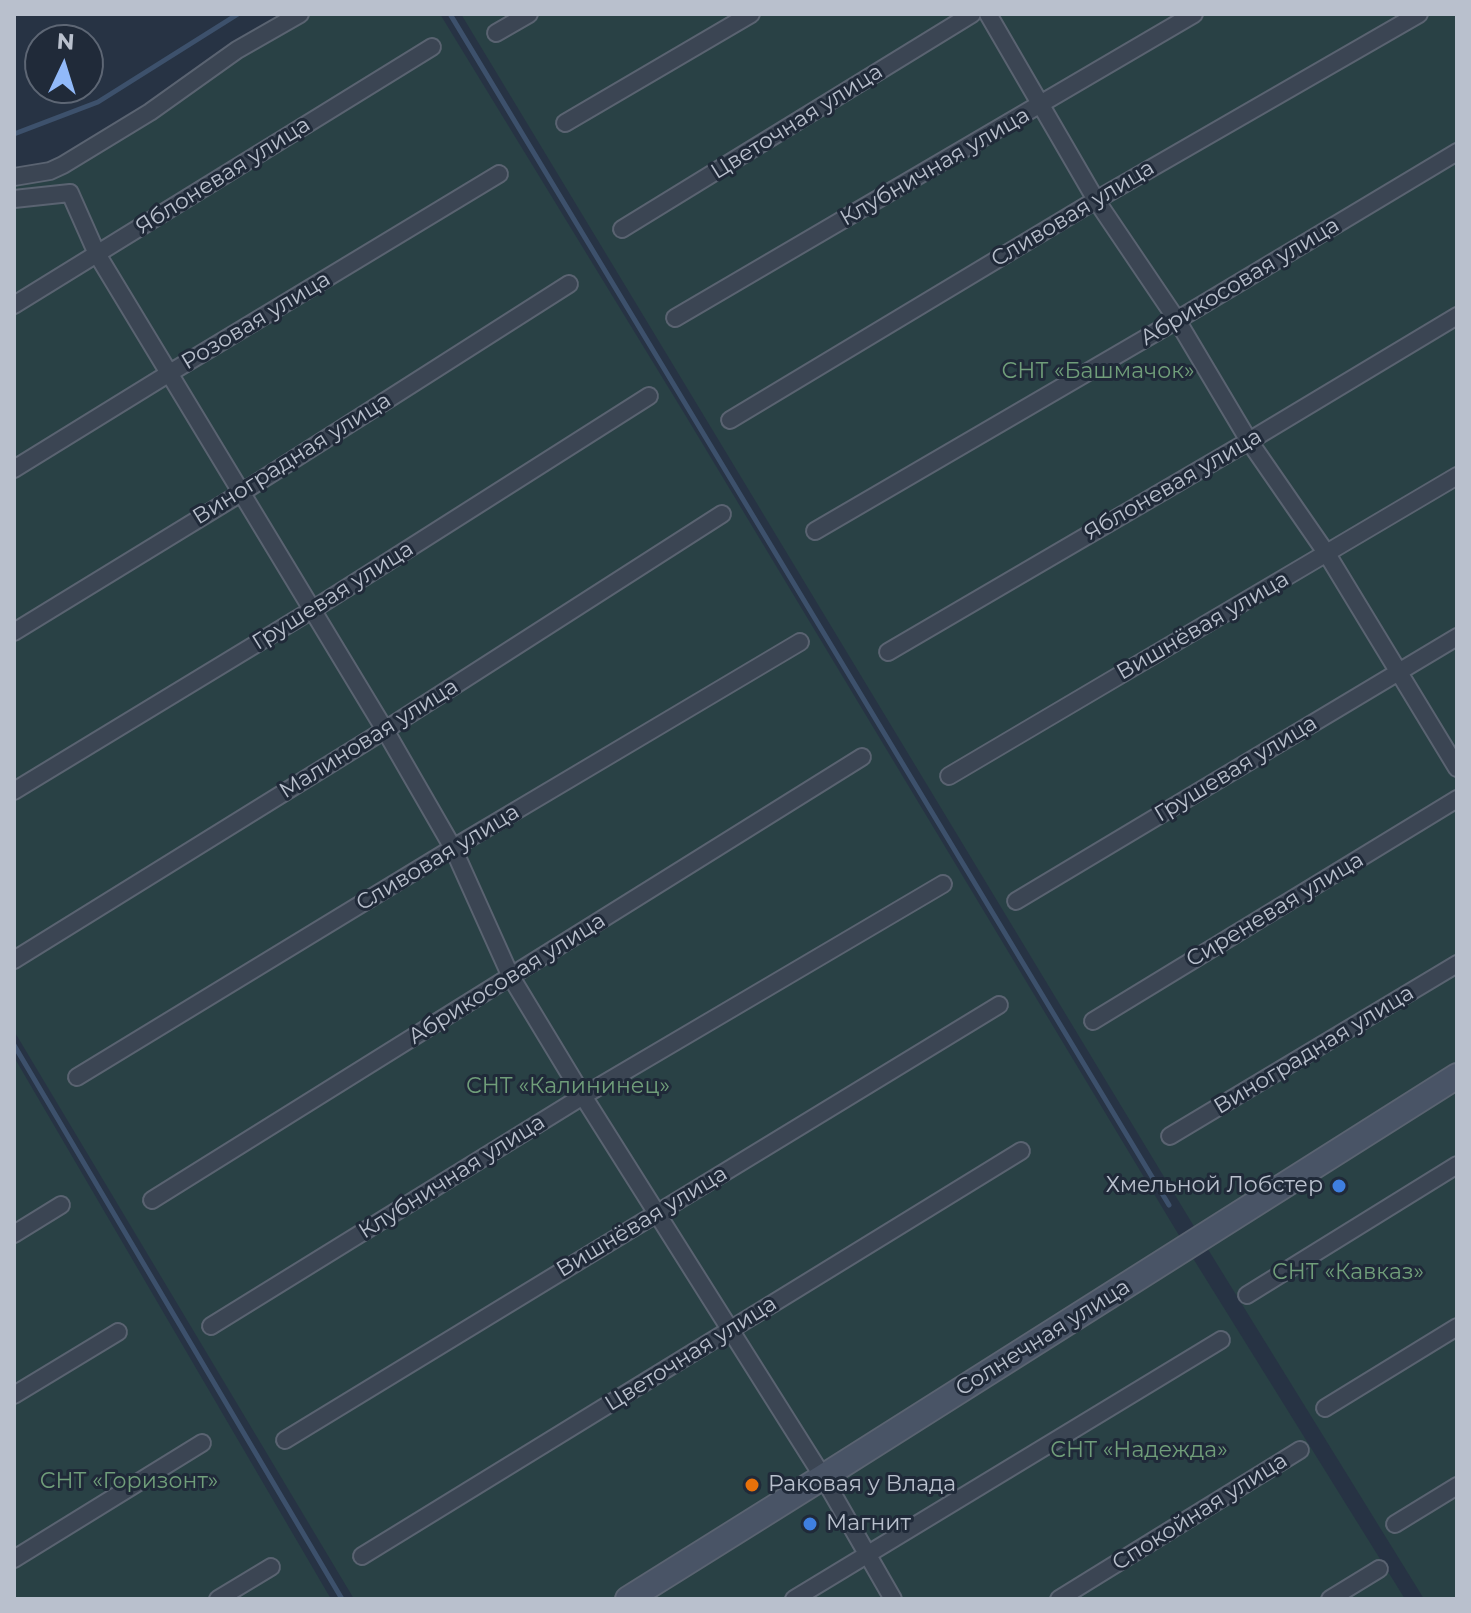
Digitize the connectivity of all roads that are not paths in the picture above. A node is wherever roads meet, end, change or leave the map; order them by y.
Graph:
1 (300, 14) edge
2 (529, 14) edge
3 (751, 14) edge
4 (972, 14) edge
5 (988, 14) edge
6 (1194, 14) edge
7 (1419, 14) edge
8 (496, 33) dead end
9 (432, 47) dead end
10 (1041, 104) junction
11 (565, 123) dead end
12 (1457, 152) edge
13 (499, 174) dead end
14 (14, 177) edge
15 (14, 199) edge
16 (1096, 200) junction
17 (622, 229) dead end
18 (97, 254) junction
19 (569, 284) dead end
20 (14, 305) edge
21 (1457, 316) edge
22 (675, 318) dead end
23 (1177, 320) junction
24 (168, 374) junction
25 (649, 396) dead end
26 (730, 420) dead end
27 (1249, 441) junction
28 (14, 469) edge
29 (1457, 476) edge
30 (241, 493) junction
31 (722, 514) dead end
32 (815, 531) dead end
33 (1327, 554) junction
34 (312, 610) junction
35 (14, 632) edge
36 (1457, 637) edge
37 (800, 642) dead end
38 (888, 652) dead end
39 (1399, 672) junction
40 (385, 730) junction
41 (862, 757) dead end
42 (1457, 768) edge
43 (949, 776) dead end
44 (14, 791) edge
45 (1457, 799) edge
46 (453, 848) junction
47 (943, 884) dead end
48 (1016, 901) dead end
49 (14, 960) edge
50 (1457, 964) edge
51 (511, 977) junction
52 (999, 1005) dead end
53 (1093, 1021) dead end
54 (1457, 1076) edge
55 (77, 1077) dead end
56 (583, 1096) junction
57 (1170, 1136) dead end
58 (1021, 1151) dead end
59 (1457, 1165) edge
60 (152, 1200) dead end
61 (61, 1205) dead end
62 (657, 1213) junction
63 (14, 1234) edge
64 (1247, 1295) dead end
65 (211, 1326) dead end
66 (1457, 1327) edge
67 (730, 1330) junction
68 (118, 1332) dead end
69 (1221, 1340) dead end
70 (14, 1395) edge
71 (1325, 1408) dead end
72 (285, 1440) dead end
73 (202, 1443) dead end
74 (1300, 1450) dead end
75 (823, 1477) junction
76 (1457, 1486) edge
77 (1395, 1524) dead end
78 (866, 1554) junction
79 (362, 1556) dead end
80 (14, 1559) edge
81 (271, 1567) dead end
82 (1379, 1569) dead end
83 (218, 1599) edge
84 (628, 1599) edge
85 (794, 1599) edge
86 (893, 1599) edge
87 (1059, 1599) edge
88 (1330, 1599) edge

1 - 14 street
2 - 8 street
3 - 11 street
4 - 17 street, Цветочная улица
5 - 10 street
6 - 10 street, Клубничная улица
7 - 16 street, Сливовая улица
9 - 18 street, Яблоневая улица
10 - 16 street
10 - 22 street, Клубничная улица
12 - 23 street, Абрикосовая улица
13 - 24 street, Розовая улица
15 - 18 street
16 - 23 street
16 - 26 street, Сливовая улица
18 - 20 street, Яблоневая улица
18 - 24 street
19 - 30 street, Виноградная улица
21 - 27 street, Яблоневая улица
23 - 27 street
23 - 32 street, Абрикосовая улица
24 - 28 street, Розовая улица
24 - 30 street
25 - 34 street, Грушевая улица
27 - 33 street
27 - 38 street, Яблоневая улица
29 - 33 street, Вишнёвая улица
30 - 34 street
30 - 35 street, Виноградная улица
31 - 40 street, Малиновая улица
33 - 39 street
33 - 43 street, Вишнёвая улица
34 - 40 street
34 - 44 street, Грушевая улица
36 - 39 street, Грушевая улица
37 - 46 street, Сливовая улица
39 - 42 street
39 - 48 street, Грушевая улица
40 - 46 street
40 - 49 street, Малиновая улица
41 - 51 street, Абрикосовая улица
45 - 53 street, Сиреневая улица
46 - 51 street
46 - 55 street, Сливовая улица
47 - 56 street, Клубничная улица
50 - 57 street, Виноградная улица
51 - 56 street
51 - 60 street, Абрикосовая улица
52 - 62 street, Вишнёвая улица
54 - 75 street, Солнечная улица
56 - 62 street
56 - 65 street, Клубничная улица
58 - 67 street, Цветочная улица
59 - 64 street
61 - 63 street
62 - 67 street
62 - 72 street, Вишнёвая улица
66 - 71 street
67 - 75 street
67 - 79 street, Цветочная улица
68 - 70 street
69 - 78 street
73 - 80 street
74 - 87 street, Спокойная улица
75 - 78 street
75 - 84 street, Солнечная улица
76 - 77 street
78 - 85 street
78 - 86 street
81 - 83 street
82 - 88 street

